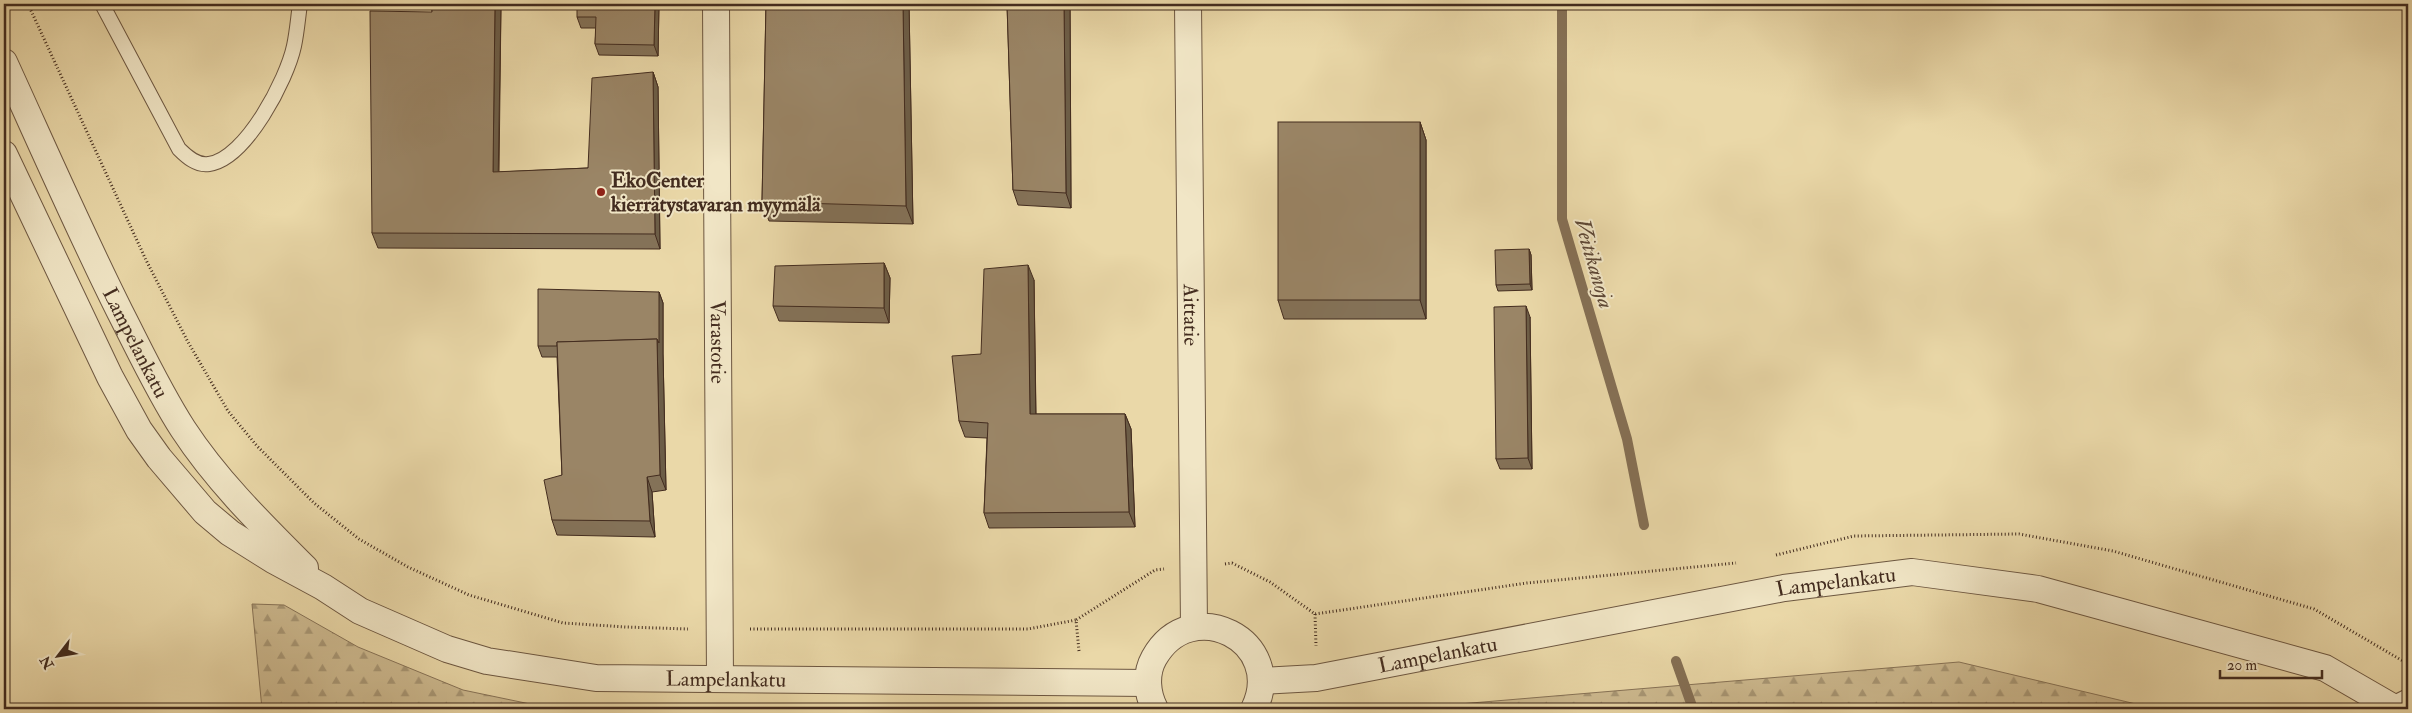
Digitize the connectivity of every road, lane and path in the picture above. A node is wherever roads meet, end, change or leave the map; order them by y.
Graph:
1 (28, 4) edge
2 (102, 4) edge
3 (300, 4) edge
4 (716, 4) edge
5 (1188, 4) edge
6 (4, 62) edge
7 (4, 154) edge
8 (323, 587) junction
9 (1076, 620) dead end
10 (1194, 627) junction
11 (719, 629) junction
12 (720, 679) junction
13 (1261, 681) junction
14 (1148, 682) junction
15 (2395, 705) edge
16 (1155, 709) edge
17 (1254, 709) edge

1 - 11 path
2 - 3 lane
4 - 11 street, Varastotie
5 - 10 street, Aittatie
6 - 8 street, Lampelankatu
7 - 8 street, Lampelankatu
8 - 12 street, Lampelankatu
9 - 11 path
10 - 13 street
10 - 14 street
11 - 12 street, Varastotie
12 - 14 street, Lampelankatu
13 - 15 street, Lampelankatu
13 - 17 street
14 - 16 street

